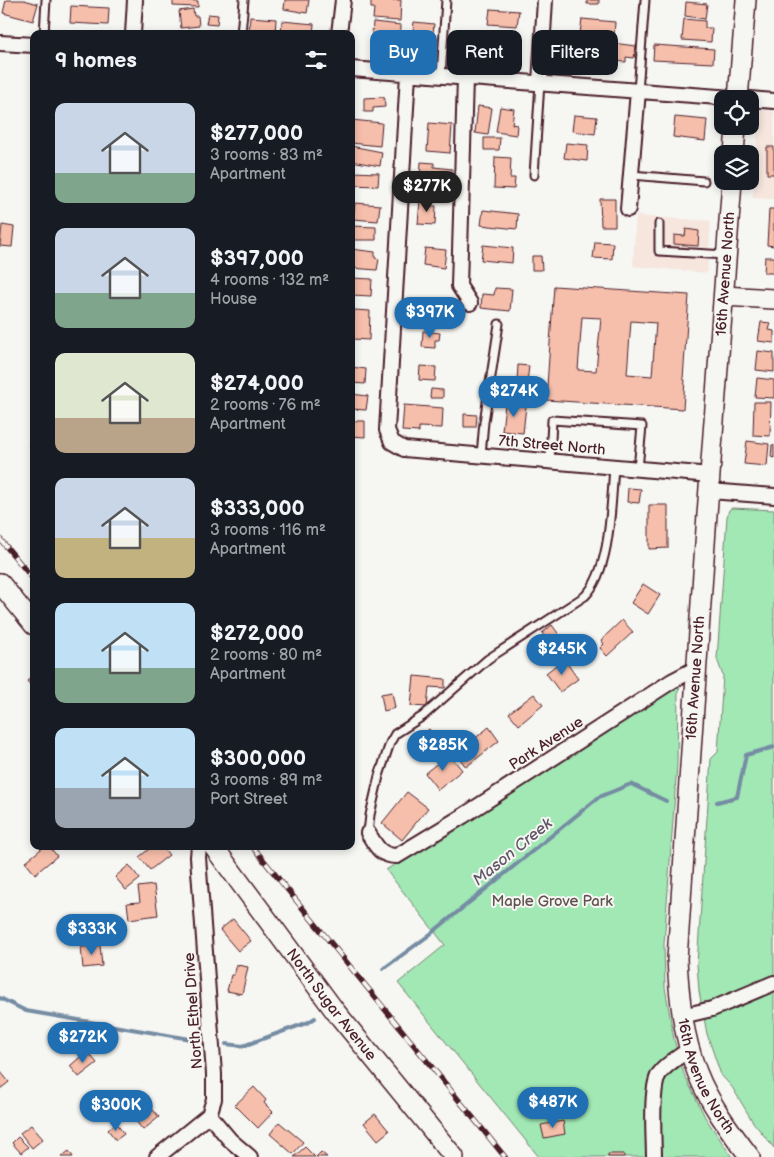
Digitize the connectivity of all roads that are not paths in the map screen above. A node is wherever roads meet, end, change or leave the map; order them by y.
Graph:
1 (46, 0) edge
2 (135, 0) edge
3 (244, 0) edge
4 (343, 0) edge
5 (446, 0) edge
6 (545, 0) edge
7 (645, 0) edge
8 (746, 0) edge
9 (44, 30) edge
10 (133, 30) edge
11 (241, 30) edge
12 (339, 30) edge
13 (0, 43) edge
14 (30, 46) edge
15 (355, 69) edge
16 (370, 71) edge
17 (408, 75) edge
18 (424, 75) edge
19 (441, 76) junction
20 (465, 78) junction
21 (540, 84) junction
22 (739, 90) edge
23 (638, 91) junction
24 (714, 96) edge
25 (759, 100) edge
26 (774, 101) edge
27 (534, 175) dead end
28 (631, 175) junction
29 (704, 181) dead end
30 (731, 190) edge
31 (628, 208) dead end
32 (659, 224) dead end
33 (726, 256) junction
34 (724, 296) junction
35 (774, 299) edge
36 (470, 303) dead end
37 (499, 324) dead end
38 (481, 455) junction
39 (550, 461) junction
40 (614, 467) junction
41 (638, 469) junction
42 (710, 483) junction
43 (774, 496) edge
44 (0, 583) edge
45 (30, 620) edge
46 (695, 669) junction
47 (368, 833) joint
48 (199, 850) edge
49 (216, 850) edge
50 (774, 984) edge
51 (682, 1016) junction
52 (690, 1049) junction
53 (209, 1115) junction
54 (156, 1157) edge
55 (250, 1157) edge
56 (454, 1157) edge
57 (654, 1157) edge
58 (750, 1157) edge

1 - 9 lane
2 - 10 street
3 - 11 lane
4 - 12 street
5 - 19 lane
6 - 21 street
7 - 23 lane
8 - 22 main road
13 - 14 street
15 - 16 street
17 - 38 street, 7th Street North
18 - 19 street
19 - 20 street
20 - 21 street
20 - 36 street
21 - 23 street
21 - 27 lane
23 - 24 street
23 - 28 street
25 - 26 street
28 - 29 lane
28 - 31 street
30 - 33 main road, 16th Avenue North
32 - 33 lane
33 - 34 main road, 16th Avenue North
34 - 35 main road
34 - 42 main road, 16th Avenue North
37 - 38 lane
38 - 39 street, 7th Street North
39 - 40 street, 7th Street North
39 - 41 lane
40 - 41 street, 7th Street North
40 - 47 lane
41 - 42 street, 7th Street North
42 - 43 street, 7th Street North
42 - 46 main road, 16th Avenue North
44 - 45 main road
46 - 47 street, Park Avenue
46 - 51 main road, 16th Avenue North
48 - 53 street, North Ethel Drive
49 - 56 main road, North Sugar Avenue
50 - 51 street
51 - 52 main road, 16th Avenue North
52 - 57 street
52 - 58 main road, 16th Avenue North
53 - 54 street
53 - 55 street

